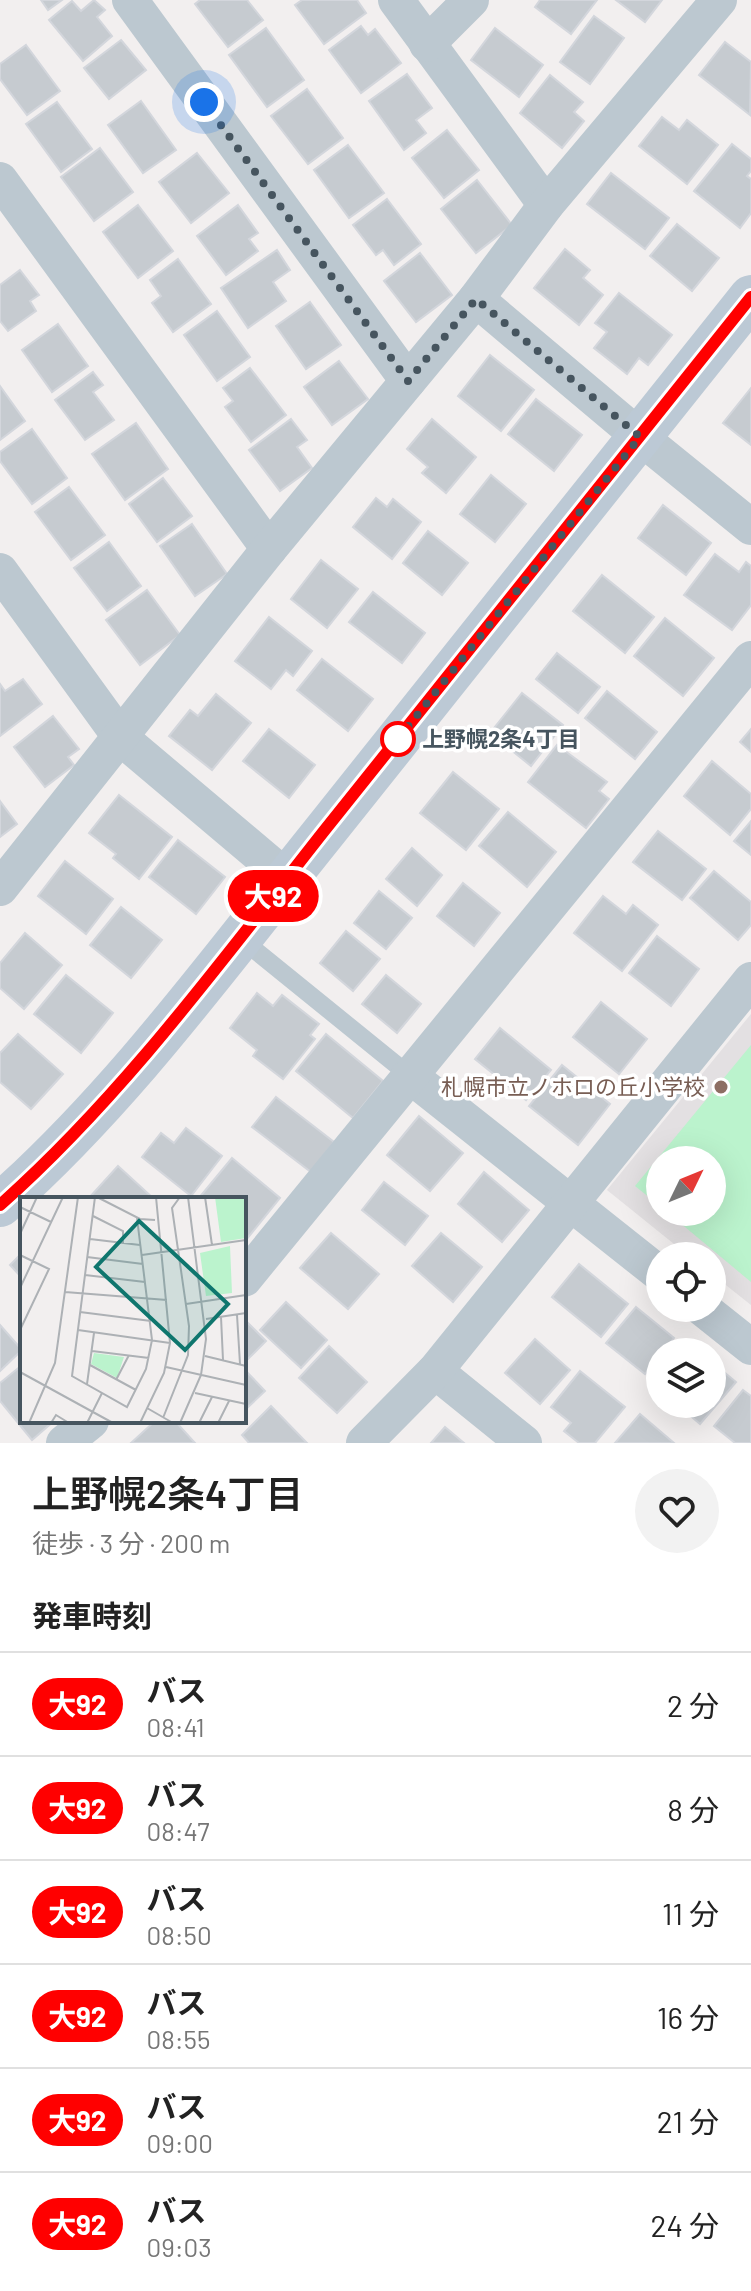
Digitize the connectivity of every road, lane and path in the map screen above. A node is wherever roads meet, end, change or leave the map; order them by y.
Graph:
1 (130, 0) edge
2 (396, 0) edge
3 (471, 0) edge
4 (719, 0) edge
5 (427, 44) junction
6 (0, 180) edge
7 (546, 205) junction
8 (751, 297) edge
9 (476, 299) junction
10 (408, 381) junction
11 (640, 437) junction
12 (751, 527) edge
13 (269, 549) junction
14 (0, 571) edge
15 (751, 659) edge
16 (121, 738) junction
17 (287, 878) junction
18 (0, 888) edge
19 (240, 938) junction
20 (751, 980) edge
21 (409, 1075) junction
22 (570, 1202) junction
23 (0, 1205) edge
24 (646, 1263) edge
25 (246, 1277) edge
26 (720, 1322) edge
27 (751, 1347) edge
28 (435, 1371) junction
29 (89, 1423) edge
30 (64, 1443) edge
31 (364, 1443) edge
32 (524, 1443) edge

1 - 10 street
2 - 5 street
3 - 5 street
4 - 7 street
5 - 7 street
6 - 13 street
7 - 9 street
8 - 11 street
9 - 10 street
9 - 11 street
10 - 13 street
11 - 12 street
11 - 17 street
13 - 16 street
14 - 16 street
15 - 21 street
16 - 17 street
16 - 18 street
17 - 19 street
19 - 21 lane
19 - 23 street
20 - 22 street
21 - 22 street
21 - 25 street
22 - 24 street
22 - 28 street
26 - 27 street
28 - 31 street
28 - 32 street
29 - 30 street

